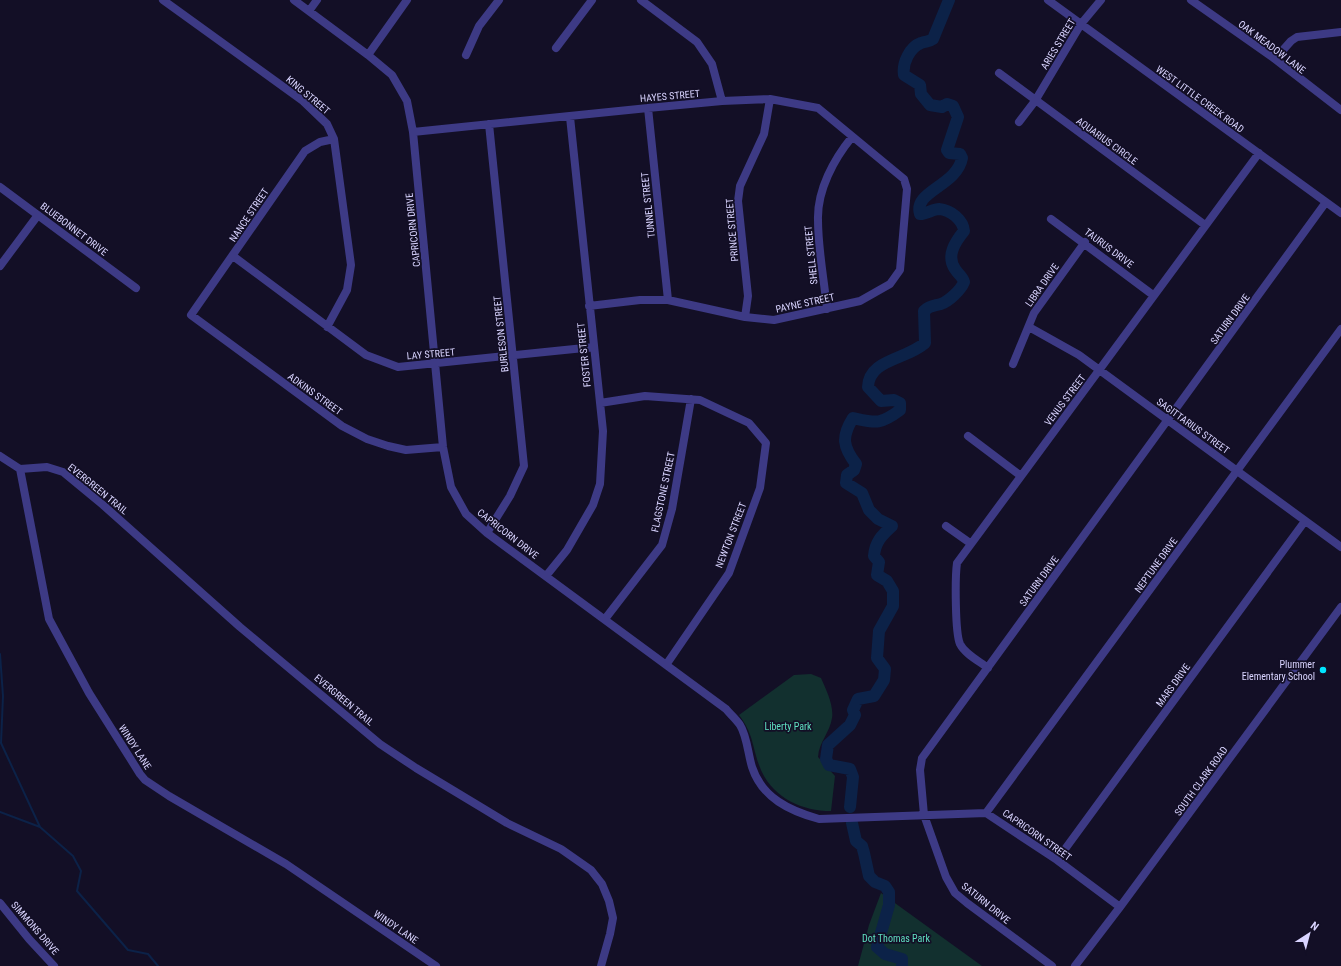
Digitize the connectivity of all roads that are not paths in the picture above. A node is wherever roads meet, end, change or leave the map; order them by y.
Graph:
1 (163, 0) edge
2 (294, 0) edge
3 (317, 0) edge
4 (406, 0) edge
5 (498, 0) edge
6 (592, 0) edge
7 (641, 0) edge
8 (1048, 0) edge
9 (1101, 0) edge
10 (1191, 0) edge
11 (309, 11) junction
12 (1080, 24) junction
13 (1341, 32) edge
14 (556, 48) dead end
15 (368, 55) junction
16 (466, 55) dead end
17 (1275, 59) junction
18 (999, 73) dead end
19 (770, 99) junction
20 (722, 101) junction
21 (1035, 101) junction
22 (648, 108) junction
23 (1341, 110) edge
24 (570, 117) junction
25 (1019, 122) dead end
26 (489, 124) junction
27 (413, 132) junction
28 (852, 137) junction
29 (334, 139) junction
30 (1259, 153) junction
31 (904, 178) joint
32 (0, 187) edge
33 (1326, 202) junction
34 (1341, 213) edge
35 (38, 215) junction
36 (1051, 218) dead end
37 (1205, 225) junction
38 (1085, 242) junction
39 (233, 256) junction
40 (0, 266) edge
41 (136, 288) dead end
42 (1153, 295) junction
43 (668, 300) junction
44 (589, 306) junction
45 (827, 309) junction
46 (191, 316) joint
47 (745, 317) junction
48 (327, 327) junction
49 (1029, 327) junction
50 (1341, 329) edge
51 (594, 347) junction
52 (514, 356) junction
53 (434, 364) junction
54 (1012, 364) dead end
55 (1099, 370) junction
56 (691, 399) junction
57 (600, 403) junction
58 (1168, 421) junction
59 (968, 436) dead end
60 (443, 447) junction
61 (0, 456) edge
62 (20, 469) junction
63 (1237, 471) junction
64 (1021, 476) junction
65 (1305, 521) junction
66 (946, 526) dead end
67 (488, 533) junction
68 (970, 543) junction
69 (1341, 547) edge
70 (546, 576) junction
71 (1341, 607) edge
72 (605, 619) junction
73 (666, 665) junction
74 (988, 668) junction
75 (986, 813) junction
76 (924, 815) junction
77 (884, 816) joint
78 (1057, 860) junction
79 (0, 903) edge
80 (1120, 907) junction
81 (54, 966) edge
82 (436, 966) edge
83 (601, 966) edge
84 (1052, 966) edge
85 (1075, 966) edge

1 - 29 street, KING STREET
2 - 11 street, CAPRICORN DRIVE
3 - 11 street
4 - 15 street
5 - 16 street
6 - 14 street
7 - 20 street
8 - 12 street, WEST LITTLE CREEK ROAD
9 - 12 street, ARIES STREET
10 - 17 street, OAK MEADOW LANE
11 - 15 street, CAPRICORN DRIVE
12 - 21 street, ARIES STREET
12 - 30 street, WEST LITTLE CREEK ROAD
13 - 17 street
15 - 27 street, CAPRICORN DRIVE
17 - 23 street, OAK MEADOW LANE
18 - 21 street, AQUARIUS CIRCLE
19 - 20 street, HAYES STREET
19 - 28 street, HAYES STREET
19 - 47 street, PRINCE STREET
20 - 22 street, HAYES STREET
21 - 25 street, ARIES STREET
21 - 37 street, AQUARIUS CIRCLE
22 - 24 street, HAYES STREET
22 - 43 street, TUNNEL STREET
24 - 26 street, HAYES STREET
24 - 44 street, FOSTER STREET
26 - 27 street, HAYES STREET
26 - 52 street, BURLESON STREET
27 - 53 street, CAPRICORN DRIVE
28 - 31 street, HAYES STREET
28 - 45 street, SHELL STREET
29 - 39 street, NANCE STREET
29 - 48 street, KING STREET
30 - 33 street, WEST LITTLE CREEK ROAD
30 - 37 street, VENUS STREET
31 - 45 street, PAYNE STREET
32 - 35 street, BLUEBONNET DRIVE
33 - 34 street, WEST LITTLE CREEK ROAD
33 - 58 street, SATURN DRIVE
35 - 40 street
35 - 41 street, BLUEBONNET DRIVE
36 - 38 street, TAURUS DRIVE
37 - 42 street, VENUS STREET
38 - 42 street, TAURUS DRIVE
38 - 49 street, LIBRA DRIVE
39 - 46 street, NANCE STREET
39 - 48 street, LAY STREET
42 - 55 street, VENUS STREET
43 - 44 street, PAYNE STREET
43 - 47 street, PAYNE STREET
44 - 51 street, FOSTER STREET
45 - 47 street, PAYNE STREET
46 - 60 street, ADKINS STREET
48 - 53 street, LAY STREET
49 - 54 street, LIBRA DRIVE
49 - 55 street, SAGITTARIUS STREET
50 - 63 street, NEPTUNE DRIVE
51 - 52 street, LAY STREET
51 - 57 street, FOSTER STREET
52 - 53 street, LAY STREET
52 - 67 street, BURLESON STREET
53 - 60 street, CAPRICORN DRIVE
55 - 58 street, SAGITTARIUS STREET
55 - 64 street, VENUS STREET
56 - 57 street
56 - 72 street, FLAGSTONE STREET
56 - 73 street, NEWTON STREET
57 - 70 street, FOSTER STREET
58 - 63 street, SAGITTARIUS STREET
58 - 74 street, SATURN DRIVE
59 - 64 street
60 - 67 street, CAPRICORN DRIVE
61 - 62 street
62 - 82 street, WINDY LANE
62 - 83 street, EVERGREEN TRAIL
63 - 65 street, SAGITTARIUS STREET
63 - 75 street, NEPTUNE DRIVE
64 - 68 street, VENUS STREET
65 - 69 street, SAGITTARIUS STREET
65 - 78 street, MARS DRIVE
66 - 68 street
67 - 70 street, CAPRICORN DRIVE
68 - 74 street, VENUS STREET
70 - 72 street, CAPRICORN DRIVE
71 - 80 street, SOUTH CLARK ROAD
72 - 73 street, CAPRICORN DRIVE
73 - 77 street, CAPRICORN DRIVE
74 - 76 street, SATURN DRIVE
75 - 76 street, CAPRICORN STREET
75 - 78 street, CAPRICORN STREET
76 - 77 street, CAPRICORN STREET
76 - 84 street, SATURN DRIVE
78 - 80 street, CAPRICORN STREET
79 - 81 street, SIMMONS DRIVE
80 - 85 street, SOUTH CLARK ROAD

